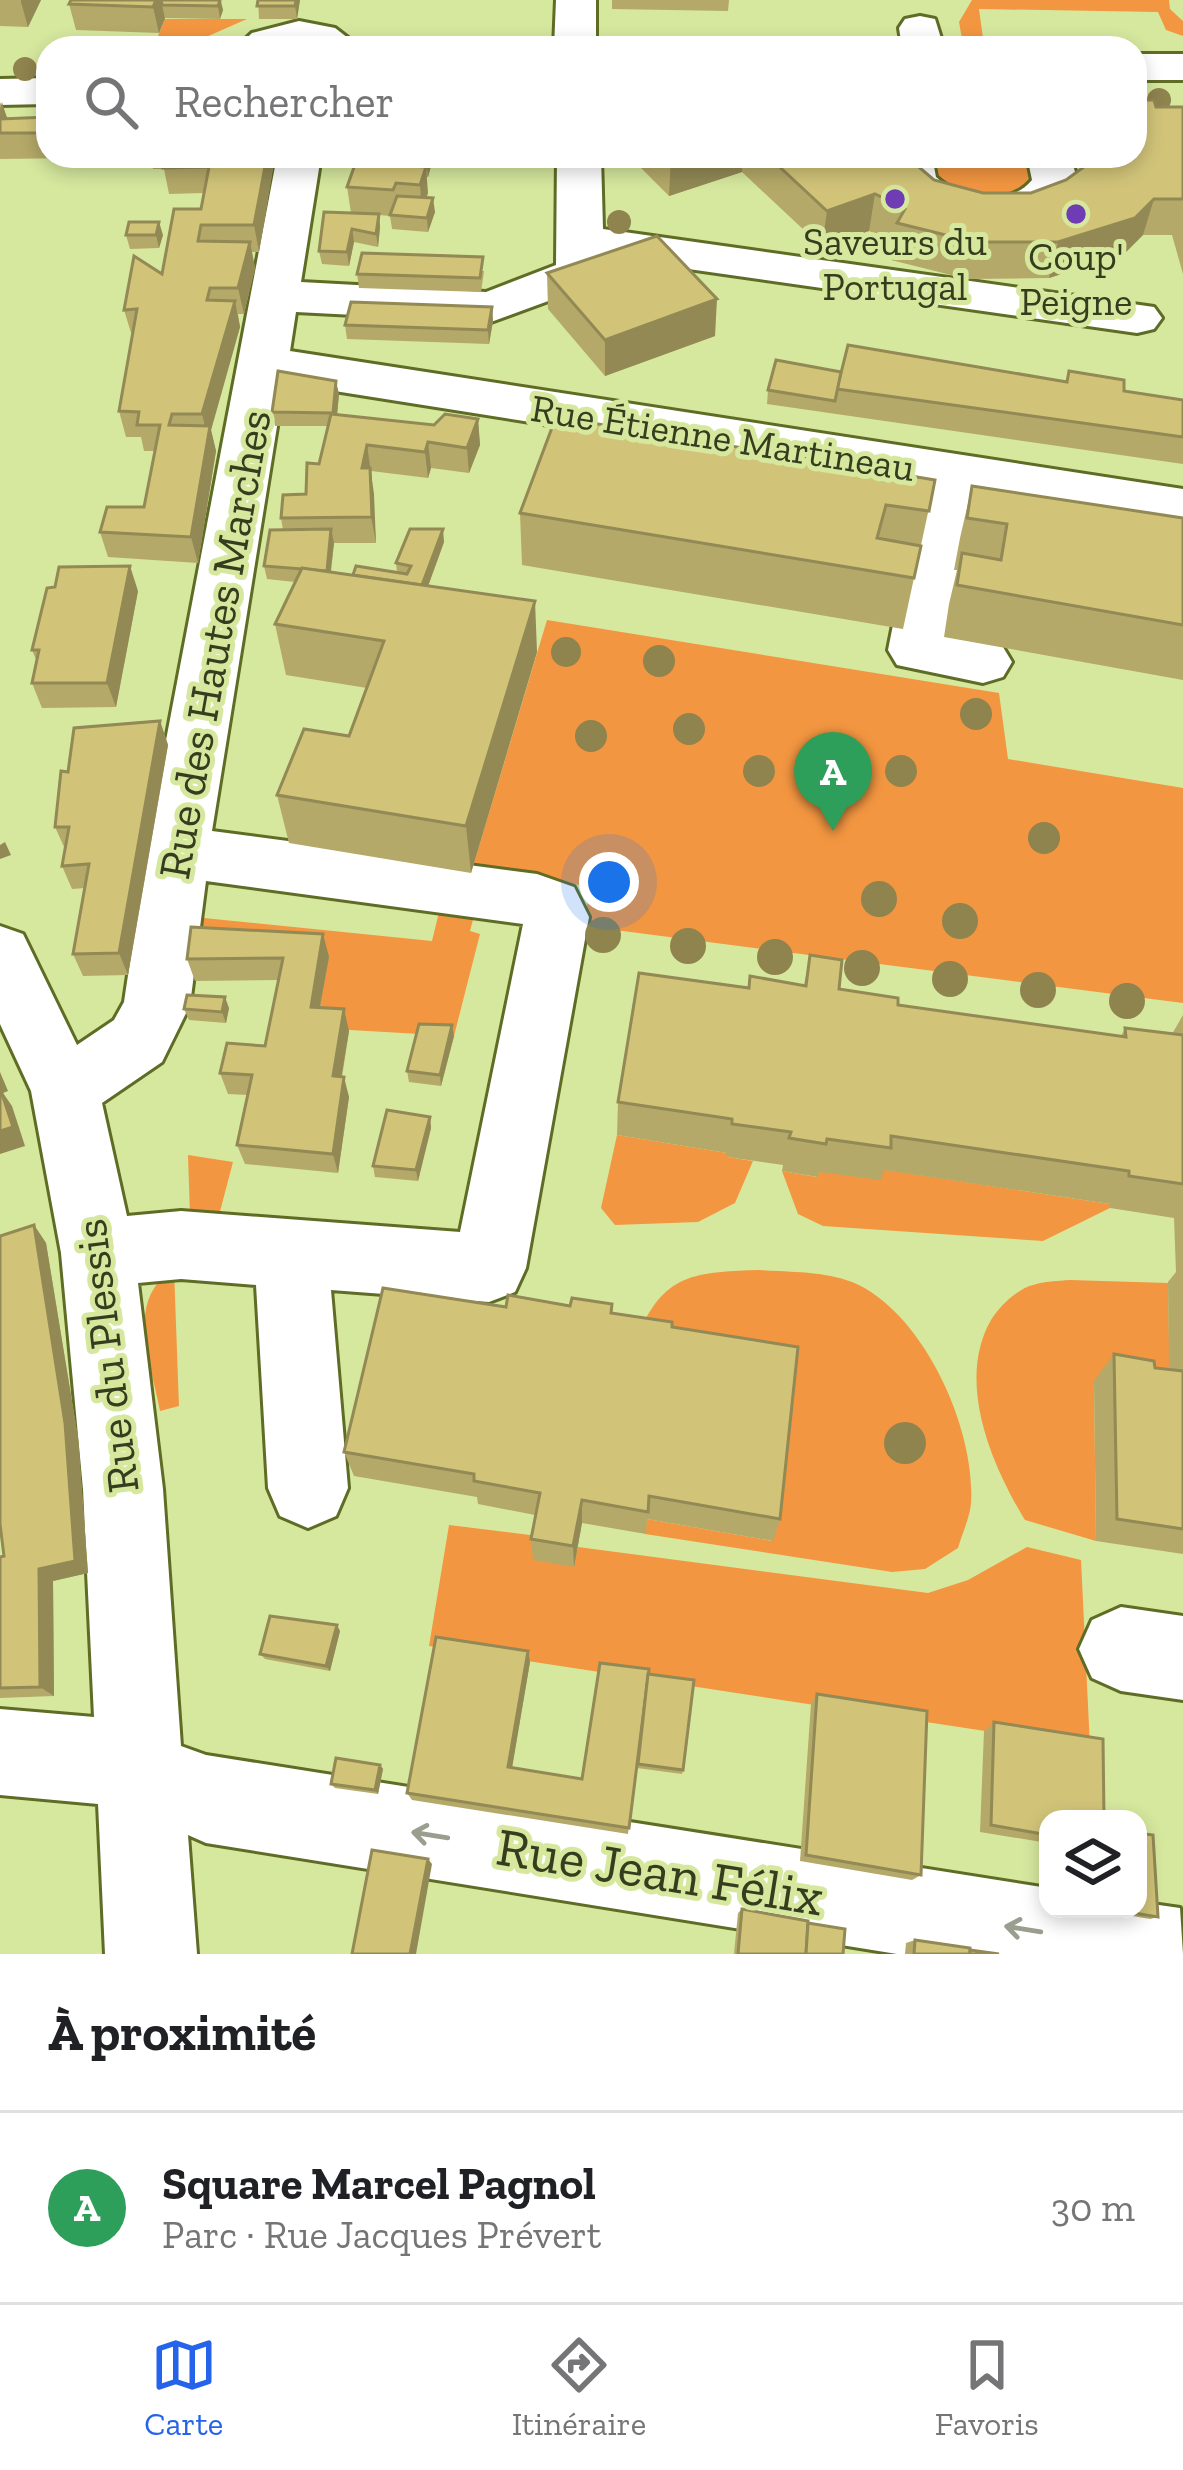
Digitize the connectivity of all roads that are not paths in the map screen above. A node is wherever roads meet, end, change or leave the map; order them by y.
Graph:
1 (576, 0) edge
2 (327, 28) edge
3 (282, 36) edge
4 (575, 36) edge
5 (1147, 67) edge
6 (1183, 68) edge
7 (0, 92) edge
8 (36, 92) edge
9 (297, 168) edge
10 (579, 168) edge
11 (911, 168) edge
12 (1056, 168) edge
13 (580, 240) junction
14 (278, 296) junction
15 (1137, 318) dead end
16 (262, 363) junction
17 (950, 472) junction
18 (1183, 507) edge
19 (982, 662) dead end
20 (177, 852) junction
21 (0, 953) edge
22 (64, 1091) junction
23 (98, 1252) junction
24 (291, 1252) junction
25 (308, 1488) dead end
26 (0, 1752) edge
27 (143, 1774) junction
28 (151, 1954) edge
29 (1180, 1954) edge

1 - 4 street
2 - 3 street
5 - 6 street
7 - 8 street
9 - 14 street, Rue des Hautes Marches
10 - 13 street
11 - 12 street
13 - 14 street
13 - 15 street
14 - 16 street, Rue des Hautes Marches
16 - 17 street, Rue Étienne Martineau
16 - 20 street, Rue des Hautes Marches
17 - 18 street, Rue Étienne Martineau
17 - 19 street
20 - 22 street, Rue des Hautes Marches
20 - 24 street
21 - 22 street, Rue du Plessis
22 - 23 street, Rue du Plessis
23 - 24 street
23 - 27 street, Rue du Plessis
24 - 25 street
26 - 27 street
27 - 28 street, Rue du Plessis
29 -> 27 street, Rue Jean Félix

